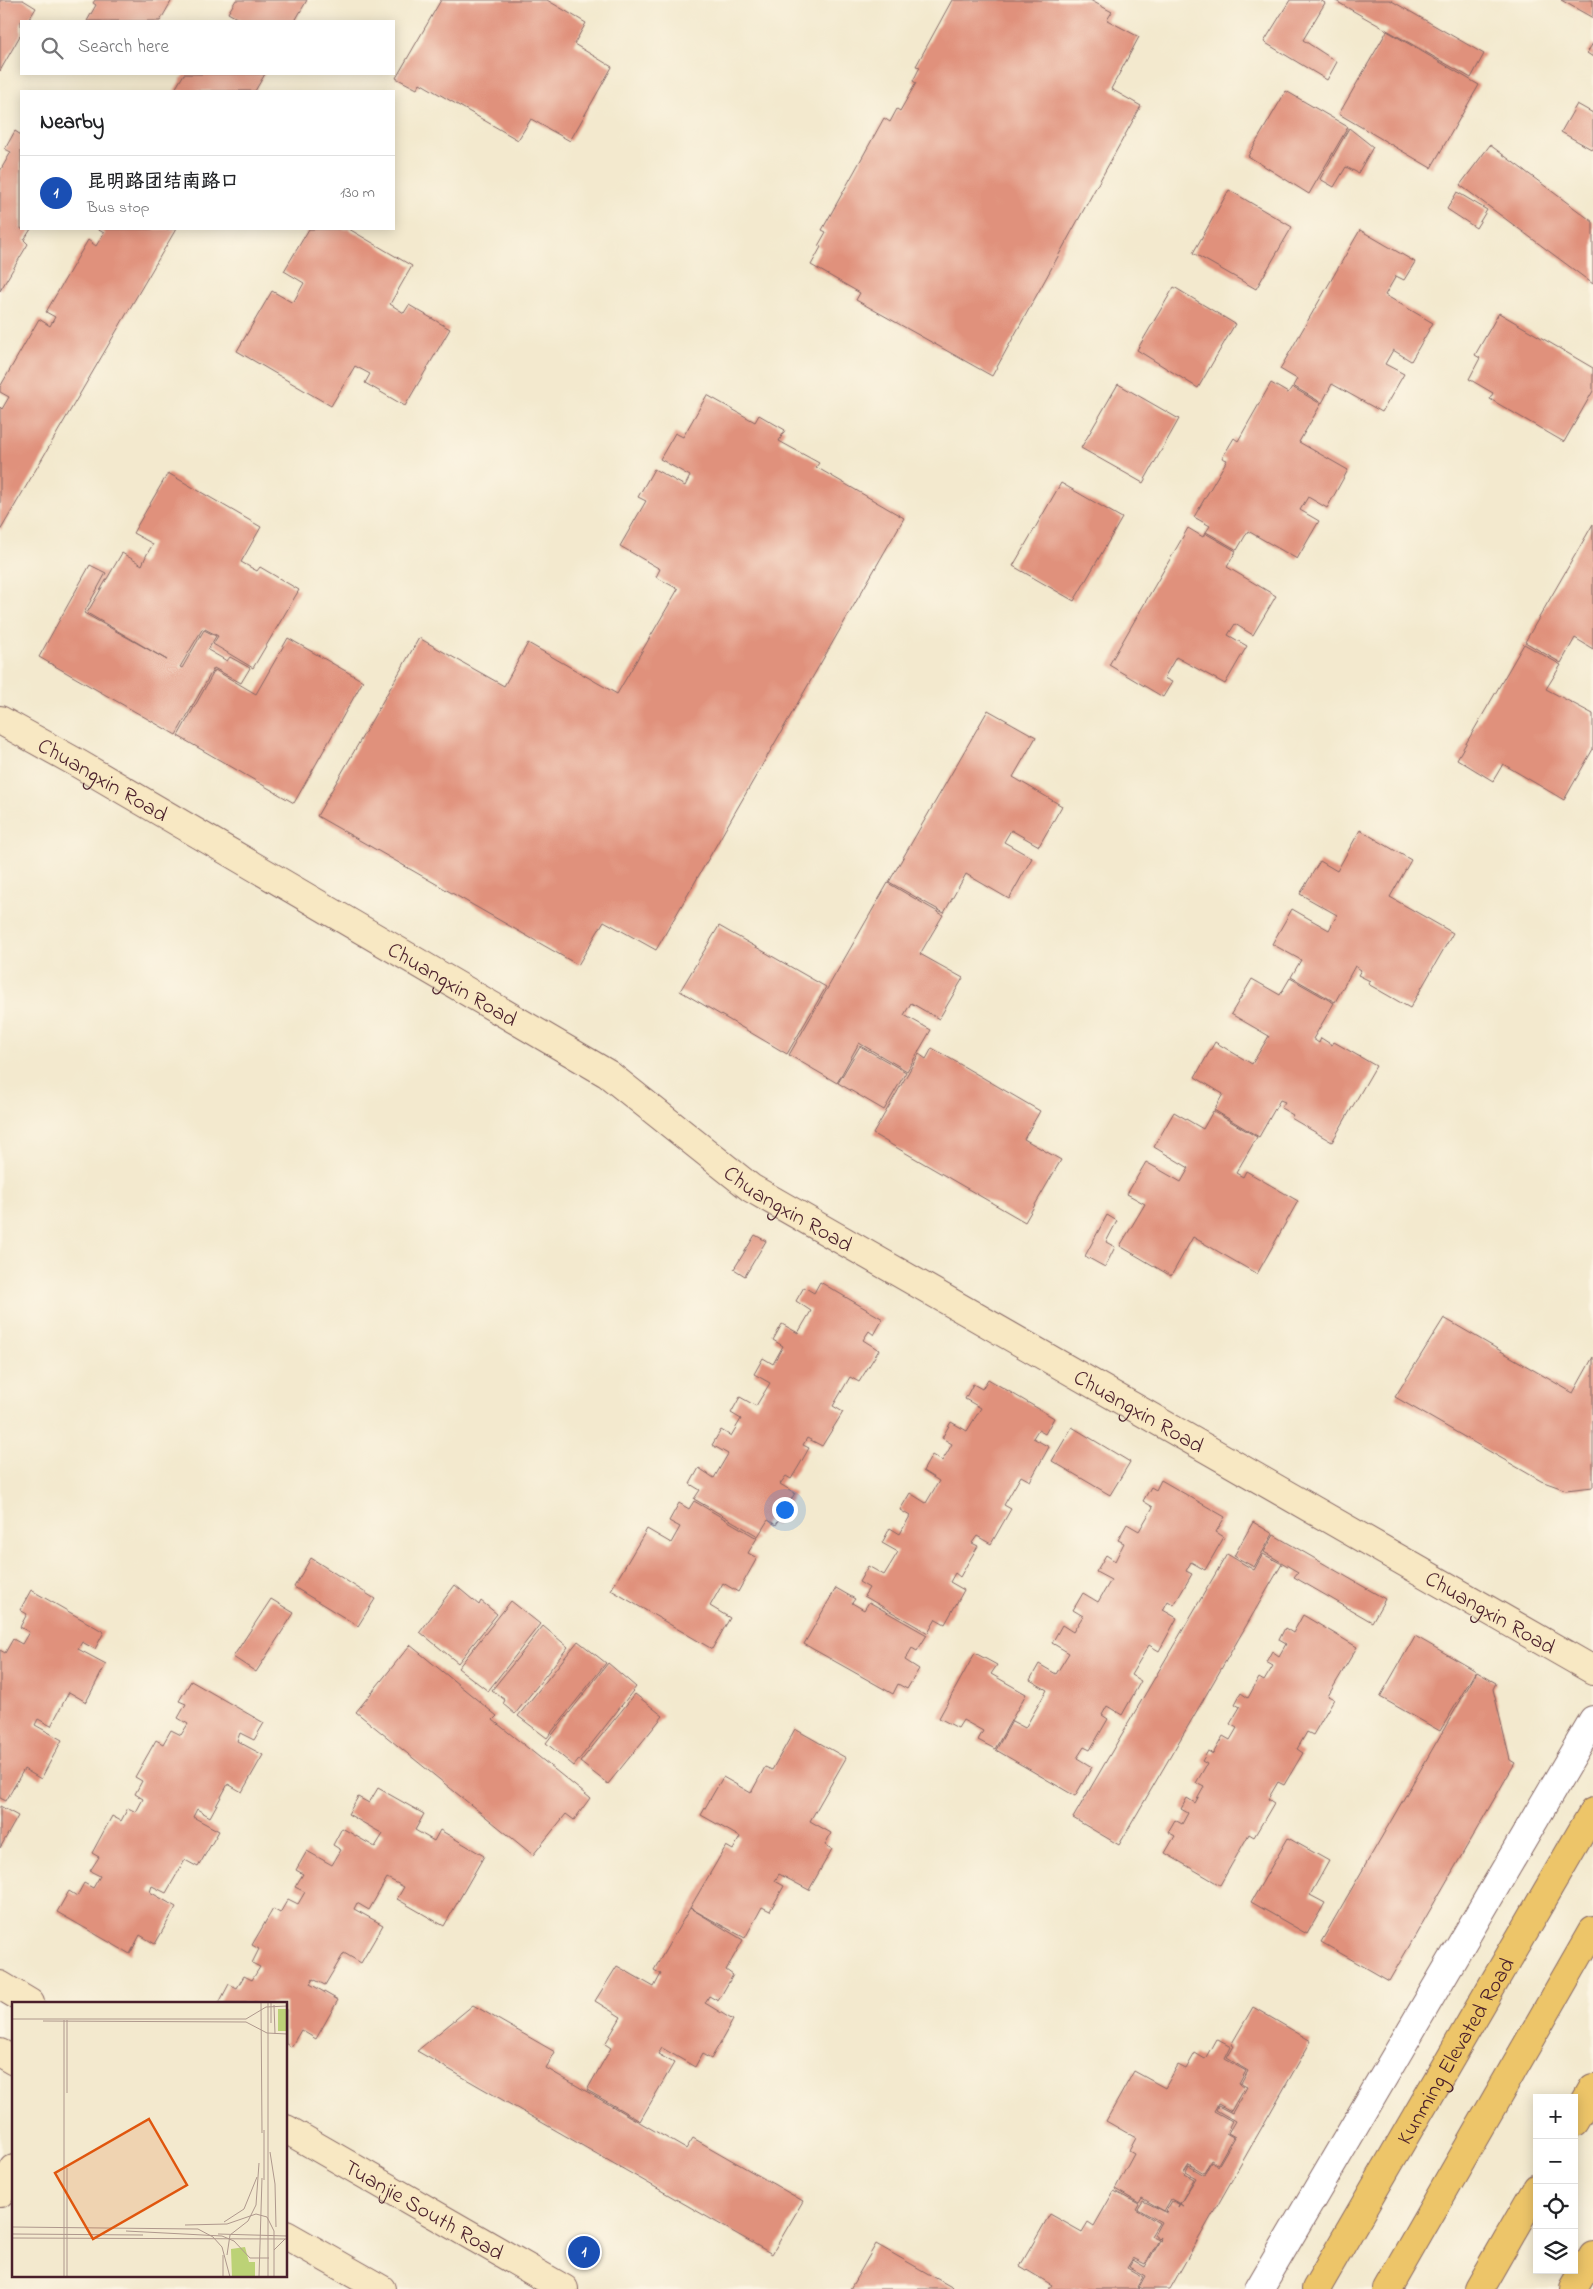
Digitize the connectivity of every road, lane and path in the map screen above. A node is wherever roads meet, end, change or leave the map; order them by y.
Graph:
1 (0, 720) edge
2 (1593, 1670) edge
3 (1593, 1720) edge
4 (1593, 1812) edge
5 (1593, 1930) edge
6 (0, 1985) edge
7 (28, 2002) edge
8 (0, 2053) edge
9 (12, 2060) edge
10 (1593, 2089) edge
11 (1578, 2115) edge
12 (288, 2130) edge
13 (12, 2172) edge
14 (0, 2193) edge
15 (1533, 2195) edge
16 (288, 2236) edge
17 (1593, 2256) edge
18 (381, 2289) edge
19 (564, 2289) edge
20 (1259, 2289) edge
21 (1316, 2289) edge
22 (1387, 2289) edge
23 (1479, 2289) edge
24 (1574, 2289) edge

1 - 2 street, Chuangxin Road
3 - 20 street
4 - 21 main road, Kunming Elevated Road
5 - 22 main road
6 - 7 street
8 - 9 street
10 - 11 main road
12 - 19 street, Tuanjie South Road
13 - 14 street
15 - 23 main road
16 - 18 street
17 - 24 main road

